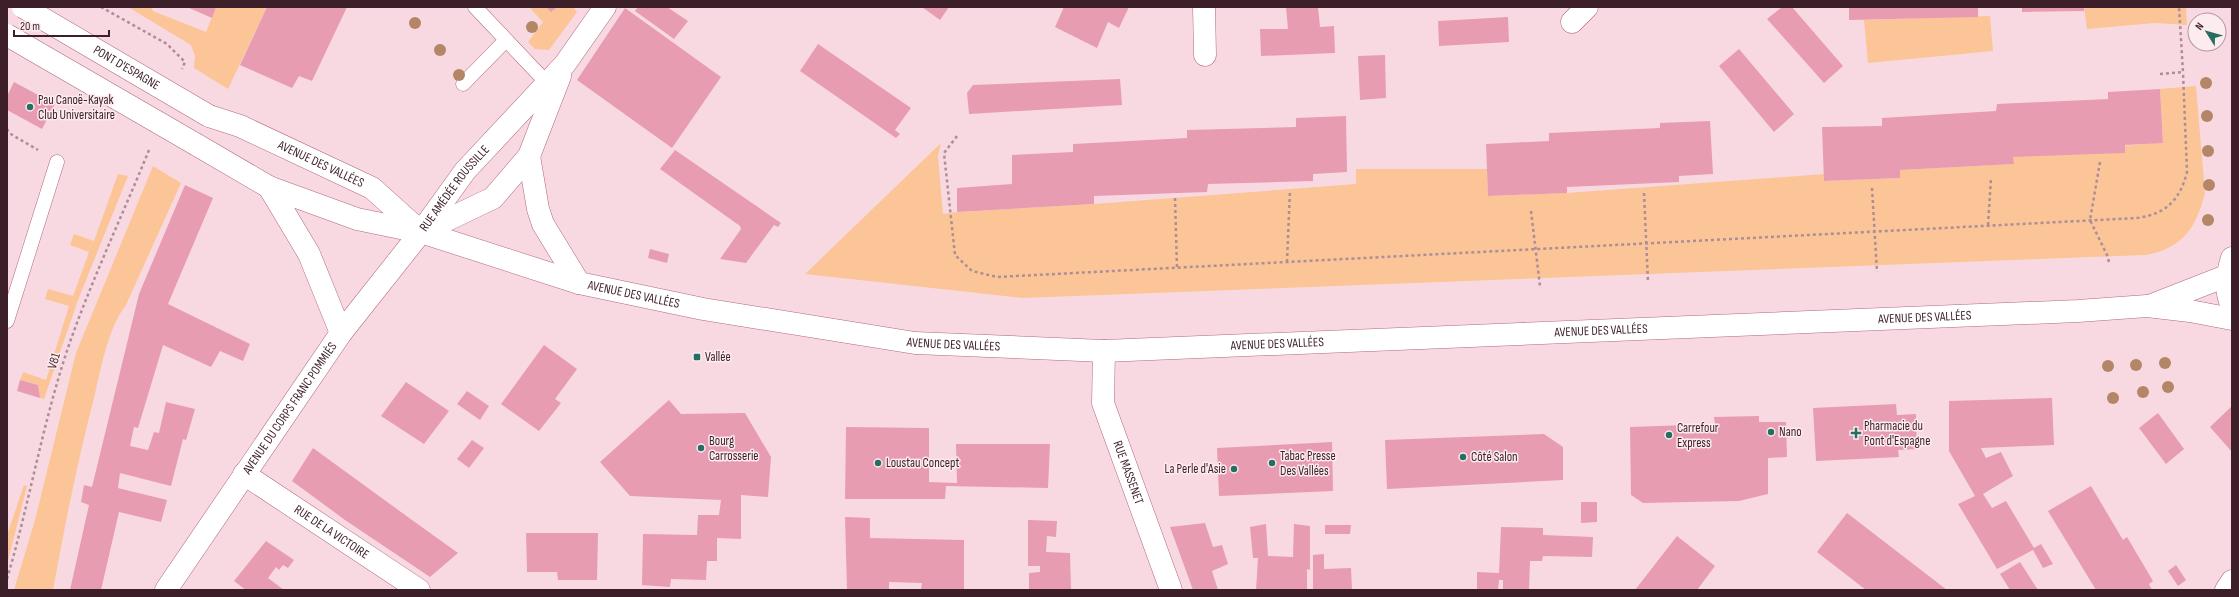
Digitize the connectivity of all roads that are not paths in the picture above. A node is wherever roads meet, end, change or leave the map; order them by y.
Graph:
1 (23, 7) edge
2 (475, 7) edge
3 (605, 7) edge
4 (1204, 7) edge
5 (7, 35) edge
6 (506, 40) junction
7 (1205, 55) dead end
8 (565, 64) junction
9 (547, 83) junction
10 (463, 84) dead end
11 (209, 116) joint
12 (529, 156) junction
13 (57, 162) road end
14 (269, 187) junction
15 (421, 232) junction
16 (2229, 267) edge
17 (579, 283) junction
18 (2147, 306) junction
19 (2232, 306) edge
20 (2232, 319) edge
21 (7, 320) edge
22 (341, 333) junction
23 (1104, 351) junction
24 (244, 474) junction
25 (2232, 581) edge
26 (166, 590) edge
27 (419, 590) edge
28 (1171, 590) edge
29 (2226, 590) edge

1 - 11 street, PONT D'ESPAGNE, bridge
2 - 6 lane
3 - 8 street, RUE AMÉDÉE ROUSSILLE
4 - 7 street
5 - 14 street, AVENUE DES VALLÉES, bridge
6 - 9 lane
6 - 10 lane
8 - 9 street, RUE AMÉDÉE ROUSSILLE
8 - 12 street, RUE AMÉDÉE ROUSSILLE
9 - 15 street, RUE AMÉDÉE ROUSSILLE
11 - 15 street, AVENUE DES VALLÉES
12 - 15 street, RUE AMÉDÉE ROUSSILLE
12 - 17 street
13 - 21 lane
14 - 15 street, AVENUE DES VALLÉES
14 - 22 street
15 - 17 street, AVENUE DES VALLÉES
15 - 22 street, AVENUE DU CORPS FRANC POMMIÈS
16 - 18 street, AVENUE DES VALLÉES
16 - 19 street
17 - 23 street, AVENUE DES VALLÉES
18 - 20 street, AVENUE DES VALLÉES
18 - 23 street, AVENUE DES VALLÉES
22 - 24 street, AVENUE DU CORPS FRANC POMMIÈS
23 - 28 street, RUE MASSENET
24 - 26 street, AVENUE DU CORPS FRANC POMMIÈS
24 - 27 street, RUE DE LA VICTOIRE
25 - 29 street

